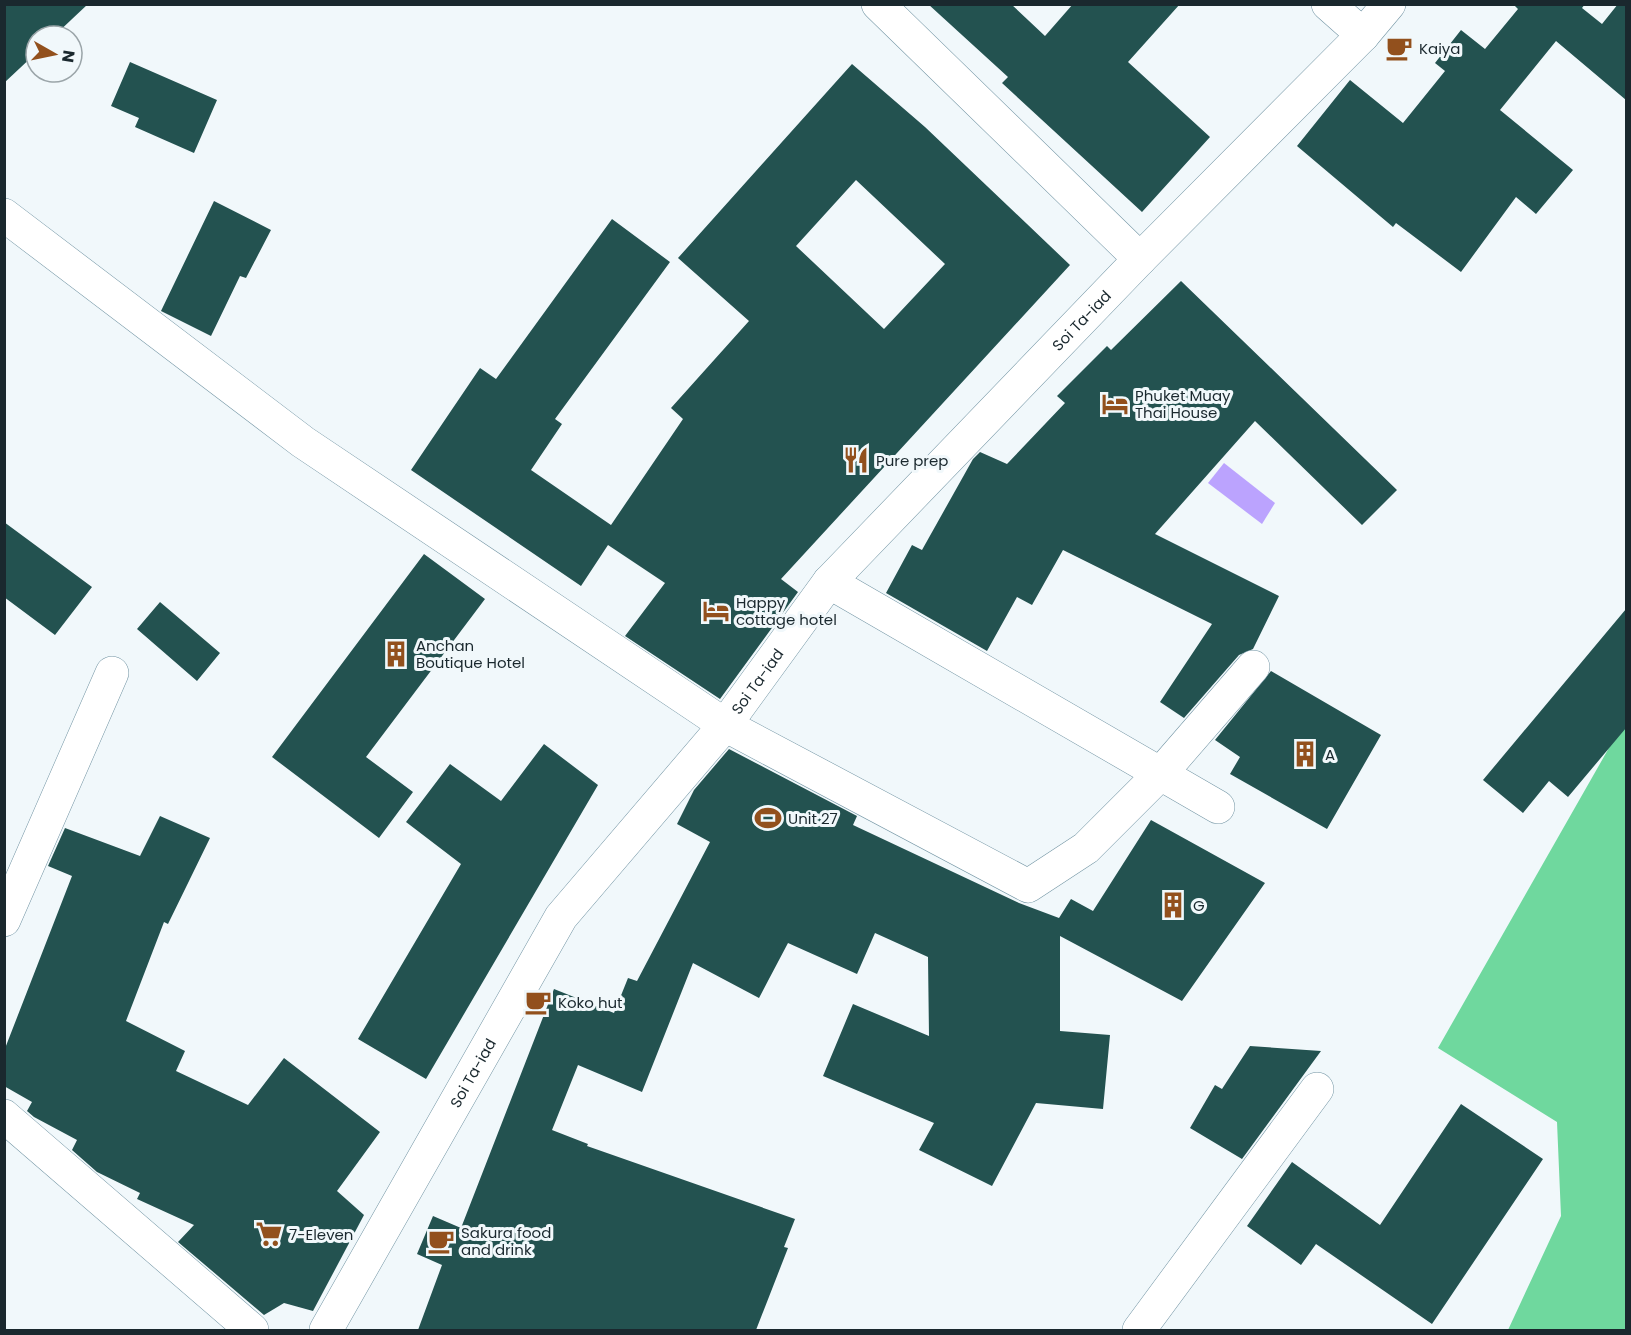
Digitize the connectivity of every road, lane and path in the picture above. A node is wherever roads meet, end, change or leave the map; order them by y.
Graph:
1 (878, 4) edge
2 (1328, 4) edge
3 (1389, 4) edge
4 (1363, 35) junction
5 (4, 215) edge
6 (1140, 259) junction
7 (829, 582) junction
8 (1253, 667) dead end
9 (112, 673) dead end
10 (725, 725) junction
11 (1162, 772) junction
12 (1218, 807) dead end
13 (4, 920) edge
14 (1317, 1089) dead end
15 (4, 1116) edge
16 (252, 1330) edge
17 (326, 1330) edge
18 (1139, 1330) edge

1 - 6 street
2 - 4 street
3 - 4 street, Soi Ta-iad
4 - 6 street, Soi Ta-iad
5 - 10 street
6 - 7 street, Soi Ta-iad
7 - 10 street, Soi Ta-iad
7 - 11 street
8 - 11 street
9 - 13 street
10 - 11 street
10 - 17 street, Soi Ta-iad
11 - 12 street
14 - 18 street
15 - 16 street

